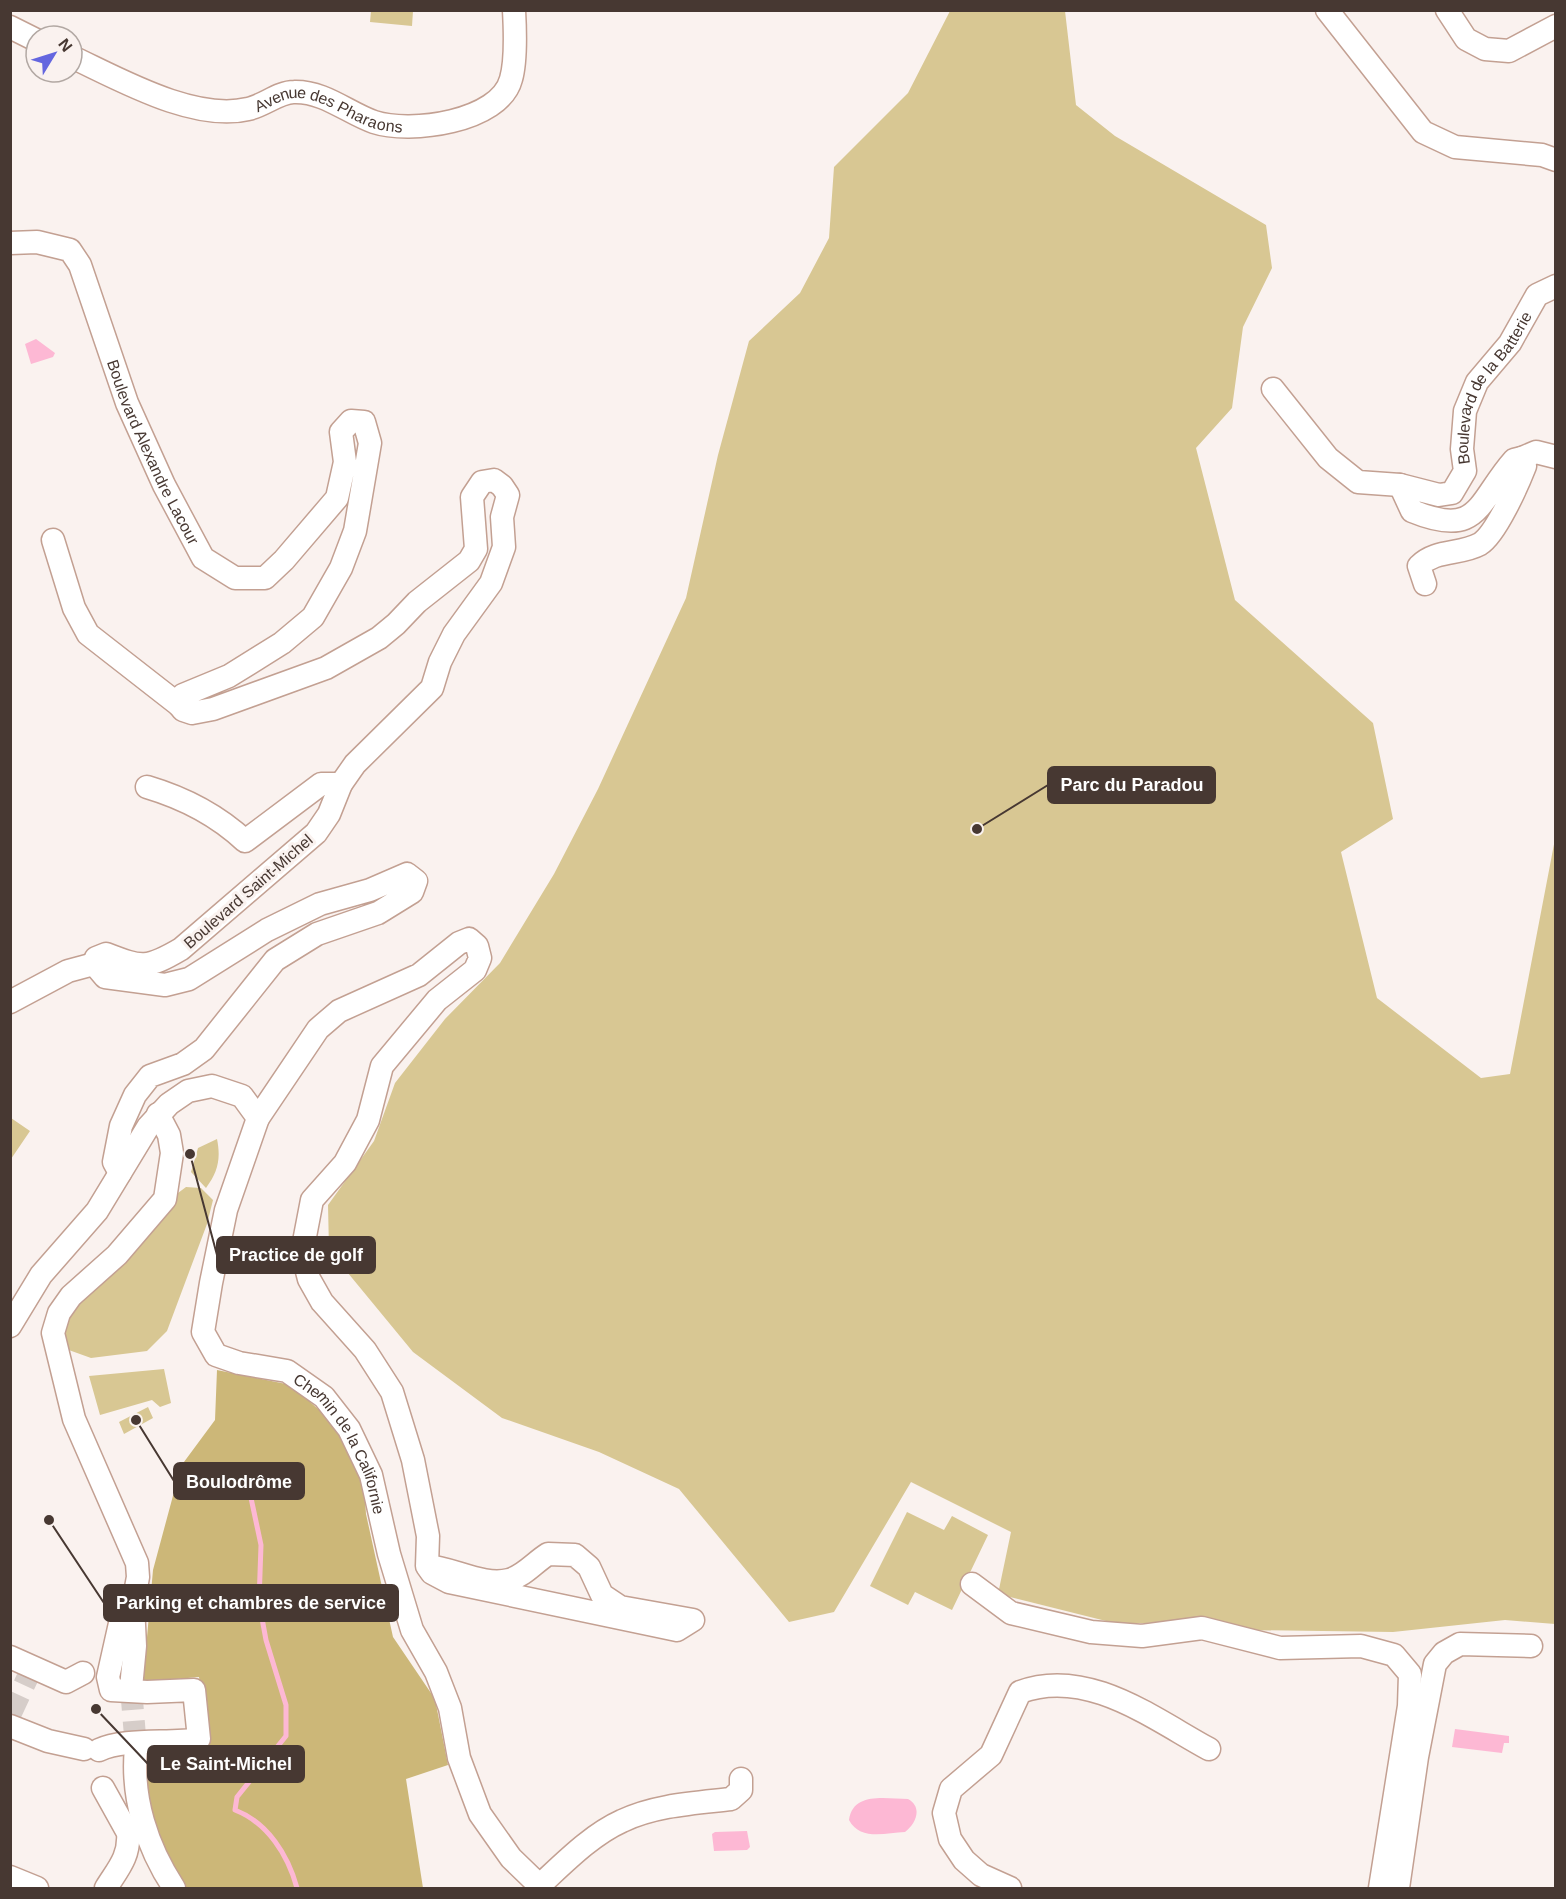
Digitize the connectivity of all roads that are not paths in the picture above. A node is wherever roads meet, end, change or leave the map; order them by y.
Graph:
1 (514, 10) edge
2 (1327, 10) edge
3 (1447, 10) edge
4 (1556, 26) edge
5 (10, 27) edge
6 (24, 34) edge
7 (84, 63) edge
8 (1556, 160) edge
9 (10, 243) edge
10 (1556, 286) edge
11 (1273, 389) dead end
12 (1556, 457) edge
13 (1522, 458) junction
14 (1400, 485) junction
15 (53, 540) dead end
16 (1425, 584) dead end
17 (179, 705) junction
18 (341, 784) junction
19 (147, 787) dead end
20 (94, 964) junction
21 (10, 1002) edge
22 (158, 1114) junction
23 (258, 1118) junction
24 (120, 1173) junction
25 (10, 1326) edge
26 (427, 1566) junction
27 (972, 1584) dead end
28 (133, 1604) junction
29 (10, 1645) edge
30 (1531, 1646) dead end
31 (10, 1657) edge
32 (131, 1688) tunnel mouth
33 (10, 1726) edge
34 (136, 1748) tunnel mouth
35 (1209, 1749) dead end
36 (741, 1779) dead end
37 (104, 1788) dead end
38 (137, 1831) junction
39 (10, 1877) edge
40 (540, 1887) edge
41 (37, 1888) edge
42 (106, 1888) edge
43 (174, 1888) edge
44 (1010, 1888) edge
45 (1380, 1888) edge
46 (1398, 1888) edge

1 - 7 street, Avenue des Pharaons
2 - 8 street
3 - 4 street
5 - 6 street
9 - 17 street, Boulevard Alexandre Lacour
10 - 14 street, Boulevard de la Batterie
11 - 14 street, Boulevard de la Batterie
12 - 13 street
13 - 14 street
13 - 16 street
15 - 17 street
17 - 18 street, Boulevard Saint-Michel
18 - 19 street
18 - 20 street, Boulevard Saint-Michel
20 - 21 street
20 - 24 street, Boulevard Saint-Michel
22 - 23 street
22 - 24 street
22 - 28 street
23 - 26 street, Chemin de la Californie
23 - 40 street, Chemin de la Californie
24 - 25 street
26 - 26 street
27 - 45 street
28 - 32 street
28 - 33 street
29 - 31 street
30 - 46 street
34 - 38 street
35 - 44 street
36 - 40 street
37 - 38 street
38 - 42 street
38 - 43 street
39 - 41 street

